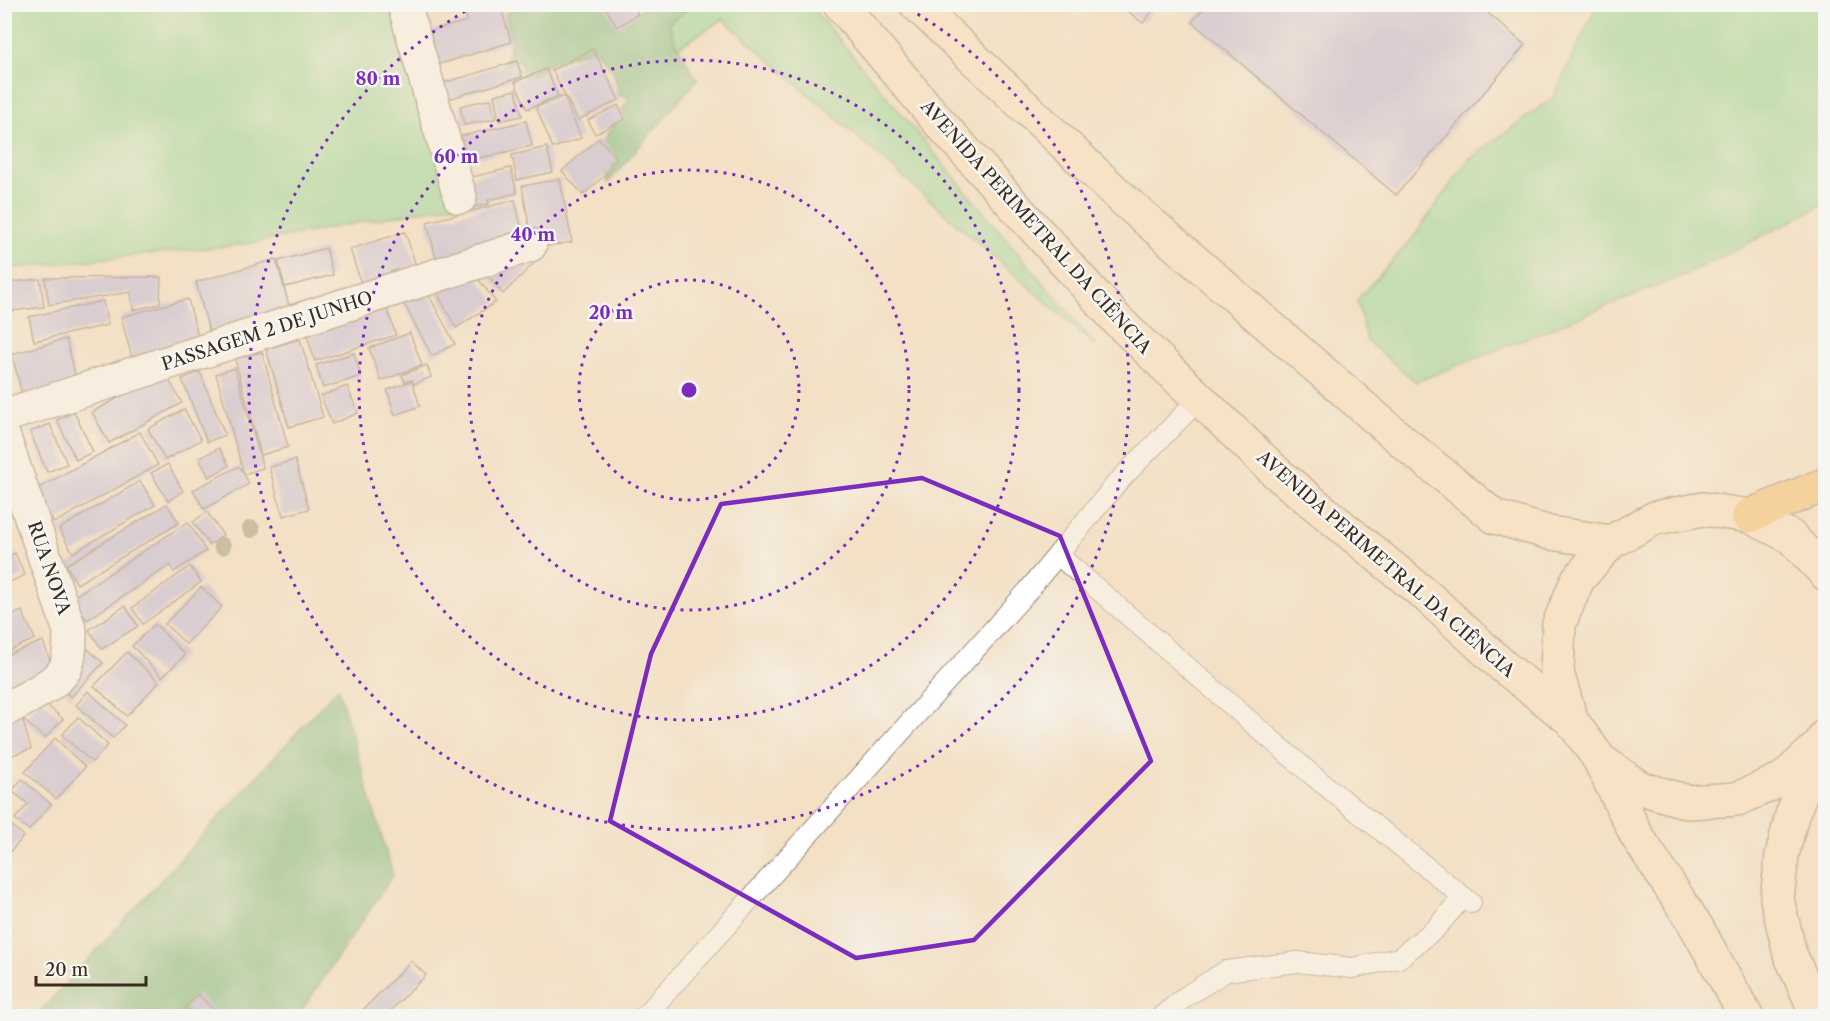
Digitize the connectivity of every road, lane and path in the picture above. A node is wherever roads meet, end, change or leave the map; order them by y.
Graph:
1 (404, 4) edge
2 (840, 4) edge
3 (916, 4) edge
4 (460, 197) dead end
5 (530, 245) dead end
6 (1200, 399) junction
7 (4, 416) edge
8 (4, 438) edge
9 (1826, 484) edge
10 (1749, 516) junction
11 (1611, 542) junction
12 (1058, 555) junction
13 (1826, 574) edge
14 (4, 710) edge
15 (1571, 720) junction
16 (1822, 741) edge
17 (1600, 760) junction
18 (645, 1017) edge
19 (1162, 1017) edge
20 (1746, 1017) edge
21 (1818, 1017) edge

1 - 4 street
2 - 6 main road, AVENIDA PERIMETRAL DA CIÊNCIA
3 - 11 main road
5 - 7 street, PASSAGEM 2 DE JUNHO
6 - 12 lane
6 - 15 main road, AVENIDA PERIMETRAL DA CIÊNCIA
8 - 14 street, RUA NOVA
9 - 10 main road
10 - 11 main road
10 - 13 main road
11 - 15 main road
12 - 18 lane
12 - 19 lane
15 - 17 main road
16 - 17 main road
16 - 21 main road
17 - 20 main road

